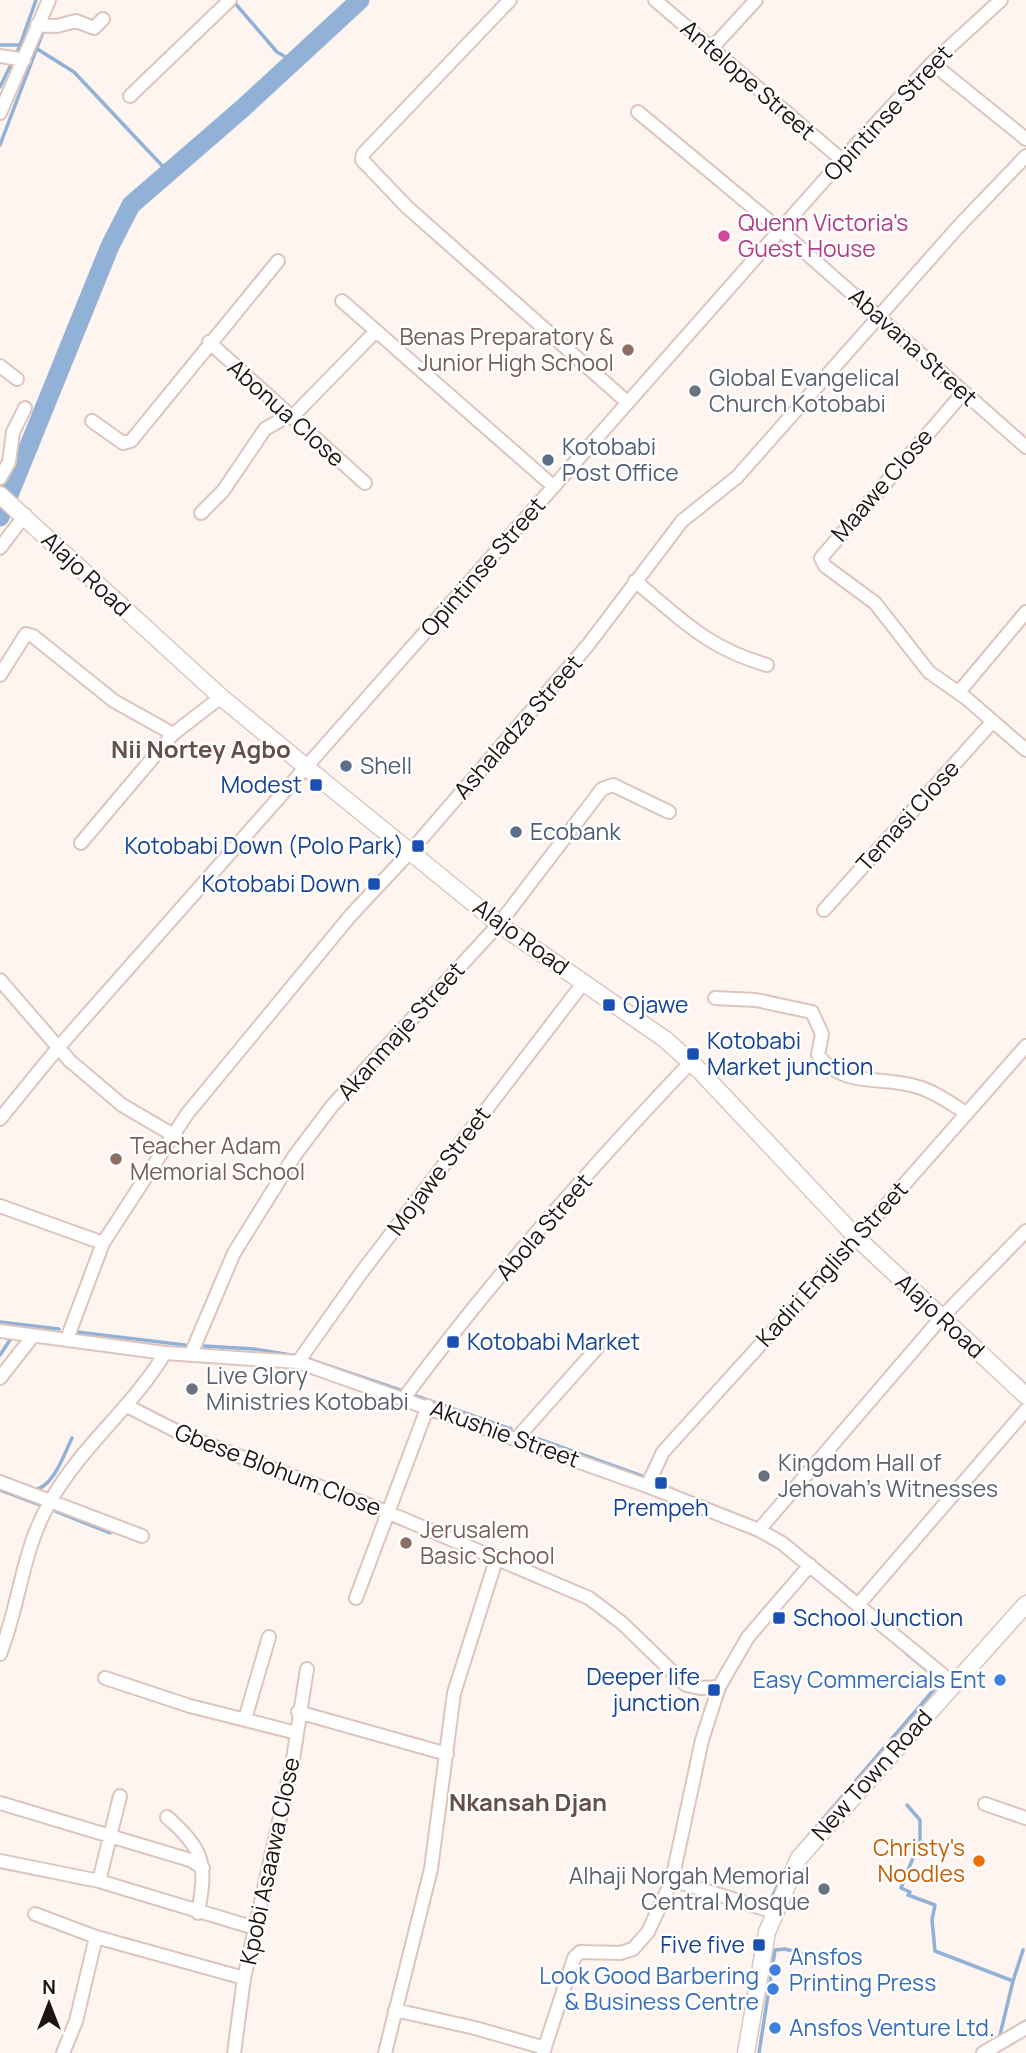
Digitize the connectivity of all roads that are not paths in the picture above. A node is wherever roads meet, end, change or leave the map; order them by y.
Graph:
1 (49, 0) edge
2 (230, 0) edge
3 (510, 0) edge
4 (655, 0) edge
5 (756, 0) edge
6 (1001, 0) edge
7 (103, 19) dead end
8 (37, 25) junction
9 (712, 48) junction
10 (0, 56) edge
11 (24, 60) junction
12 (932, 63) junction
13 (130, 96) dead end
14 (638, 112) dead end
15 (0, 113) edge
16 (1026, 139) edge
17 (1026, 156) edge
18 (842, 160) junction
19 (780, 230) junction
20 (278, 261) dead end
21 (342, 301) dead end
22 (877, 316) junction
23 (376, 331) junction
24 (209, 342) junction
25 (0, 366) edge
26 (17, 379) dead end
27 (963, 393) junction
28 (627, 402) junction
29 (25, 408) dead end
30 (290, 417) junction
31 (92, 421) dead end
32 (1026, 447) edge
33 (0, 478) edge
34 (365, 483) dead end
35 (554, 486) junction
36 (0, 495) edge
37 (201, 513) dead end
38 (24, 514) junction
39 (0, 548) edge
40 (635, 581) junction
41 (1026, 612) edge
42 (767, 664) dead end
43 (0, 675) edge
44 (959, 692) junction
45 (221, 696) junction
46 (993, 721) junction
47 (173, 734) junction
48 (1026, 750) edge
49 (307, 767) junction
50 (669, 812) dead end
51 (81, 843) dead end
52 (411, 851) junction
53 (824, 910) dead end
54 (499, 924) junction
55 (0, 980) edge
56 (583, 982) junction
57 (715, 998) dead end
58 (1026, 1046) edge
59 (57, 1049) junction
60 (691, 1062) junction
61 (966, 1113) junction
62 (0, 1119) edge
63 (174, 1136) junction
64 (0, 1206) edge
65 (1024, 1235) edge
66 (857, 1238) junction
67 (103, 1243) junction
68 (942, 1318) junction
69 (0, 1331) edge
70 (33, 1336) junction
71 (67, 1339) junction
72 (597, 1348) dead end
73 (165, 1353) junction
74 (191, 1354) junction
75 (299, 1362) junction
76 (0, 1378) edge
77 (1026, 1396) edge
78 (404, 1398) junction
79 (127, 1406) junction
80 (428, 1406) junction
81 (1026, 1410) edge
82 (517, 1438) junction
83 (0, 1482) edge
84 (647, 1486) junction
85 (50, 1502) junction
86 (387, 1511) junction
87 (759, 1530) junction
88 (142, 1536) dead end
89 (497, 1557) junction
90 (810, 1564) junction
91 (356, 1598) dead end
92 (1026, 1604) edge
93 (859, 1605) junction
94 (269, 1637) dead end
95 (0, 1654) edge
96 (307, 1669) dead end
97 (105, 1678) dead end
98 (954, 1684) junction
99 (719, 1687) junction
100 (298, 1712) junction
101 (245, 1719) junction
102 (296, 1733) junction
103 (447, 1754) junction
104 (120, 1796) dead end
105 (0, 1803) edge
106 (985, 1804) dead end
107 (167, 1817) dead end
108 (1026, 1818) edge
109 (110, 1837) junction
110 (0, 1861) edge
111 (203, 1868) junction
112 (99, 1881) junction
113 (672, 1881) junction
114 (774, 1912) junction
115 (198, 1913) junction
116 (35, 1914) dead end
117 (255, 1928) junction
118 (96, 1937) junction
119 (244, 1978) junction
120 (396, 2010) junction
121 (1026, 2028) edge
122 (544, 2051) edge
123 (62, 2053) edge
124 (234, 2053) edge
125 (385, 2053) edge
126 (746, 2053) edge
127 (983, 2053) edge

1 - 8 street
2 - 13 street
3 - 28 street
4 - 9 street, Antelope Street
5 - 9 street
6 - 12 street, Opintinse Street
7 - 8 street
8 - 11 street
9 - 18 street, Antelope Street
10 - 11 street
11 - 15 street
12 - 16 street
12 - 18 street, Opintinse Street
14 - 19 street, Abavana Street
17 - 22 street, Ashaladza Street
18 - 19 street, Opintinse Street
19 - 22 street, Abavana Street
19 - 28 street, Opintinse Street
20 - 24 street
21 - 23 street
22 - 27 street, Abavana Street
22 - 40 street, Ashaladza Street
23 - 30 street
23 - 35 street
24 - 30 street, Abonua Close
24 - 31 street
25 - 26 street
27 - 32 street, Abavana Street
27 - 44 street, Maawe Close
28 - 35 street, Opintinse Street
29 - 33 street
30 - 34 street, Abonua Close
30 - 37 street
35 - 49 street, Opintinse Street
36 - 38 street, Alajo Road
38 - 39 street
38 - 45 street, Alajo Road
40 - 42 street
40 - 52 street, Ashaladza Street
41 - 44 street
43 - 47 street
44 - 46 street
45 - 47 street
45 - 49 street, Alajo Road
46 - 48 street
46 - 53 street, Temasi Close
47 - 51 street
49 - 52 street, Alajo Road
49 - 59 street, Opintinse Street
50 - 54 street, Akanmaje Street
52 - 54 street, Alajo Road
52 - 63 street, Ashaladza Street
54 - 56 street, Alajo Road
54 - 74 street, Akanmaje Street
55 - 59 street
56 - 60 street, Alajo Road
56 - 75 street, Mojawe Street
57 - 61 street
58 - 61 street, Kadiri English Street
59 - 62 street, Opintinse Street
59 - 63 street
60 - 66 street, Alajo Road
60 - 78 street, Abola Street
61 - 66 street, Kadiri English Street
63 - 67 street, Ashaladza Street
64 - 67 street
65 - 68 street
66 - 68 street, Alajo Road
66 - 84 street, Kadiri English Street
67 - 71 street, Ashaladza Street
68 - 77 street, Alajo Road
68 - 87 street
69 - 70 street, Akushie Street
70 - 71 street, Akushie Street
70 - 76 street
71 - 73 street, Akushie Street
72 - 82 street
73 - 74 street, Akushie Street
73 - 79 street
74 - 75 street, Akushie Street
75 - 78 street, Akushie Street
78 - 80 street, Akushie Street
79 - 85 street
79 - 86 street, Gbese Blohum Close
80 - 82 street, Akushie Street
80 - 86 street
81 - 93 street
82 - 84 street, Akushie Street
83 - 85 street
84 - 87 street, Akushie Street
85 - 88 street
85 - 95 street
86 - 89 street, Gbese Blohum Close
86 - 91 street
87 - 90 street, Akushie Street
89 - 99 street, Gbese Blohum Close
89 - 103 street
90 - 93 street, Akushie Street
90 - 99 street
92 - 98 street, New Town Road
93 - 98 street, Akushie Street
94 - 101 street
96 - 100 street, Kpobi Asaawa Close
97 - 101 street
98 - 114 street, New Town Road
99 - 113 street
100 - 102 street, Kpobi Asaawa Close
100 - 103 street
101 - 102 street
102 - 117 street, Kpobi Asaawa Close
103 - 120 street
104 - 109 street
105 - 109 street
106 - 108 street
107 - 111 street
109 - 111 street
109 - 112 street
110 - 112 street
111 - 115 street
112 - 115 street
113 - 114 street
113 - 122 street
114 - 126 street, New Town Road
115 - 117 street
116 - 118 street
117 - 119 street, Kpobi Asaawa Close
118 - 119 street
118 - 123 street
119 - 124 street, Kpobi Asaawa Close
120 - 122 street
120 - 125 street
121 - 127 street

